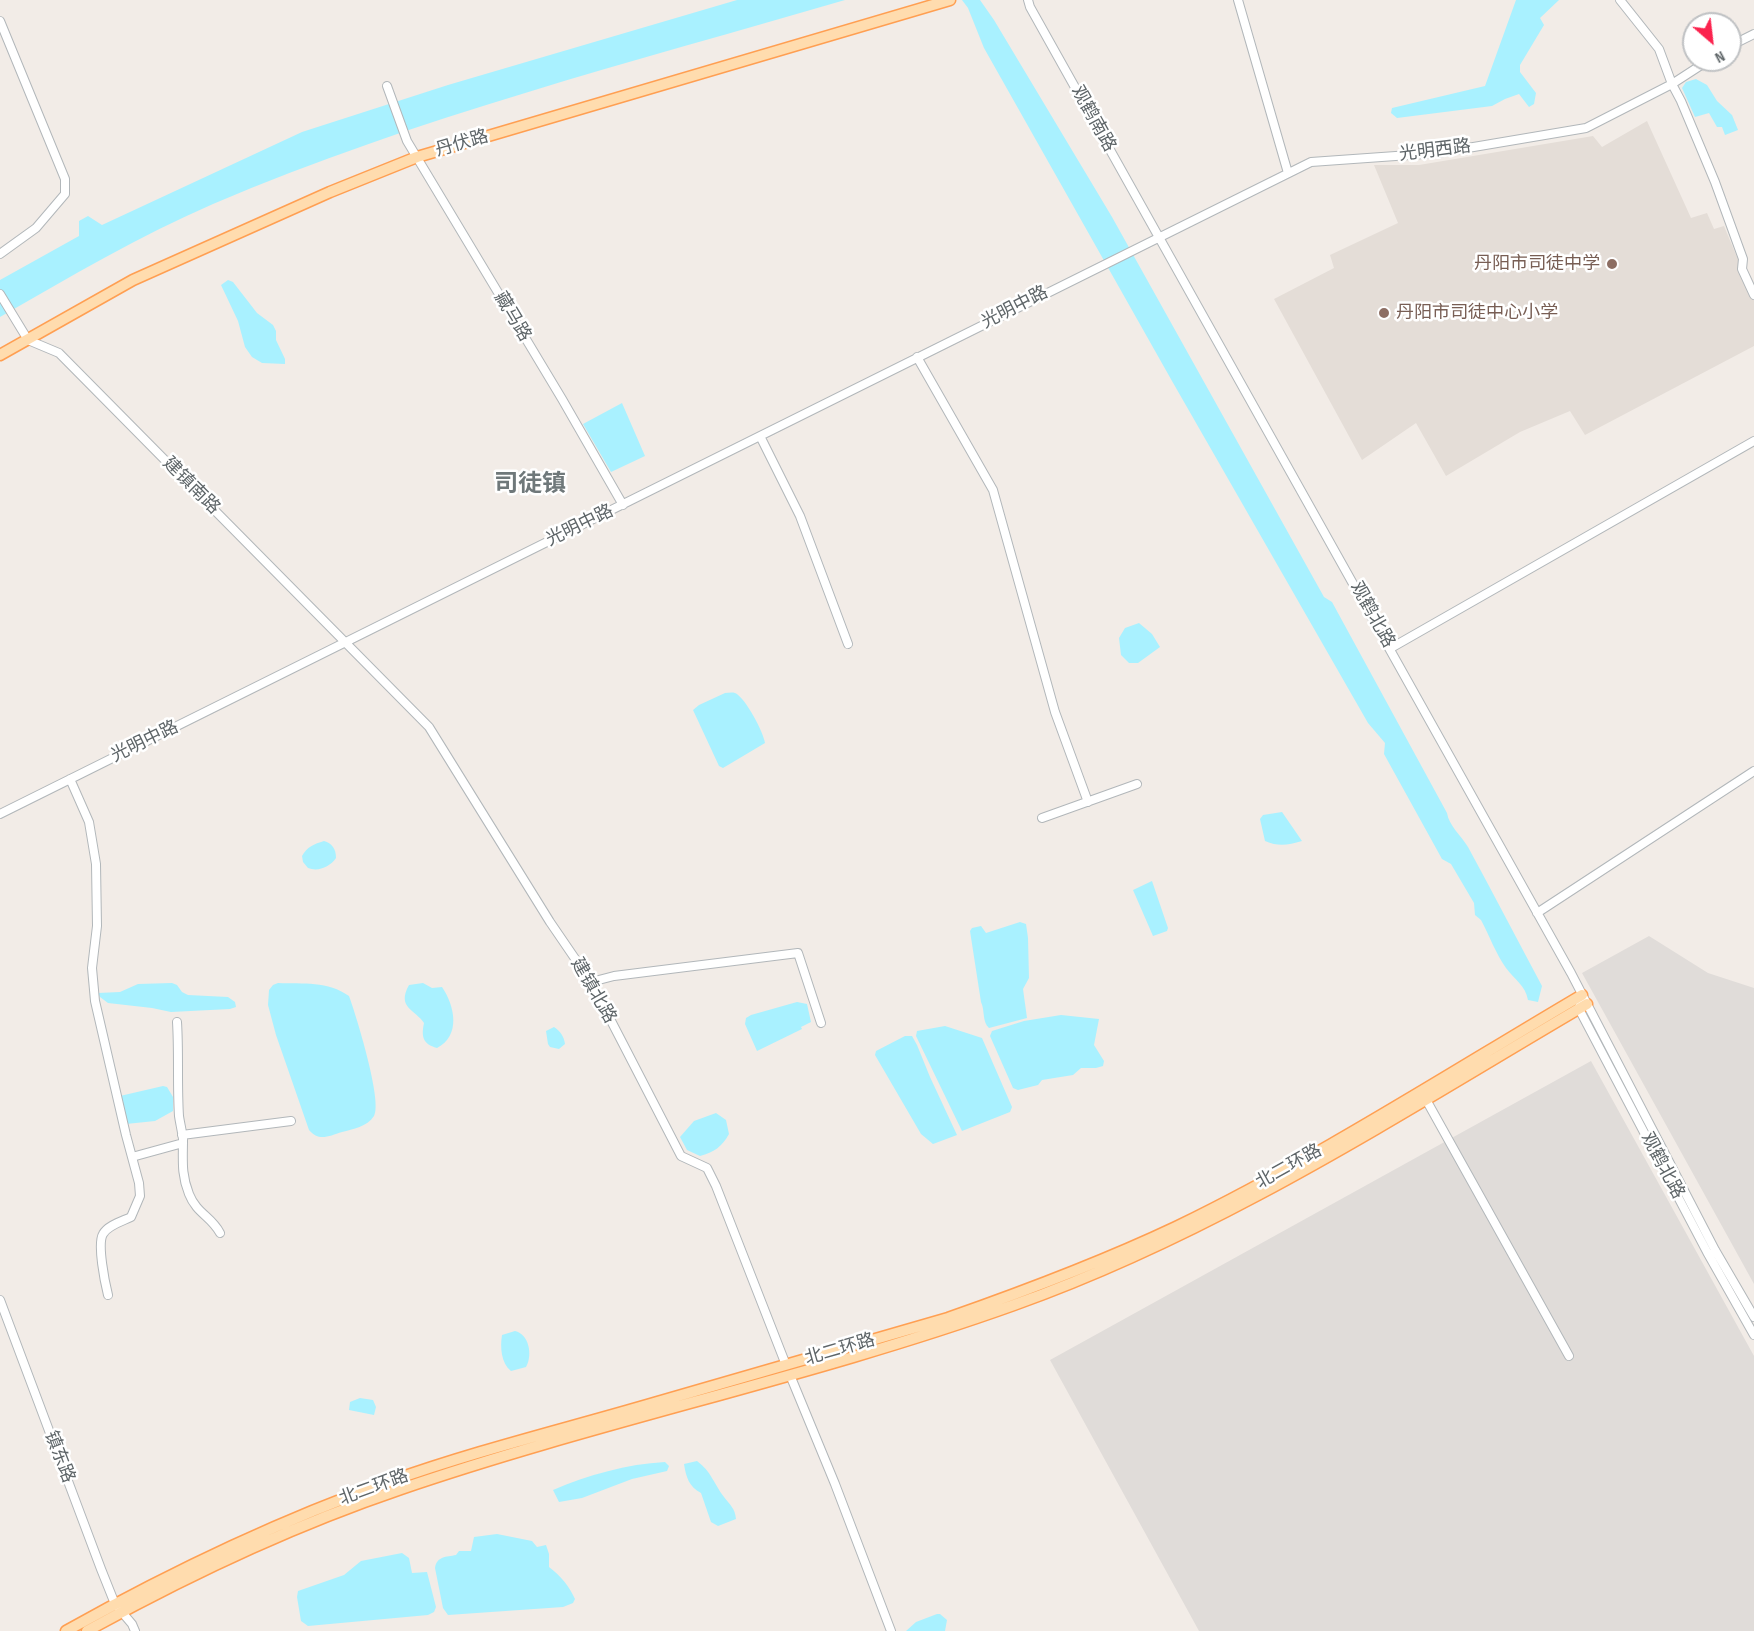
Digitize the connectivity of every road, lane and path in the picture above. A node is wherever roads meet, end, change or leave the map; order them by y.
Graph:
1 (949, 0) edge
2 (1028, 0) edge
3 (1238, 0) edge
4 (1620, 0) edge
5 (0, 21) edge
6 (1690, 72) edge
7 (1672, 84) junction
8 (388, 90) dead end
9 (417, 157) junction
10 (1288, 173) junction
11 (1160, 237) junction
12 (0, 254) edge
13 (0, 294) edge
14 (1754, 295) edge
15 (28, 340) junction
16 (0, 356) edge
17 (917, 357) junction
18 (760, 436) junction
19 (1754, 441) edge
20 (623, 505) junction
21 (347, 642) junction
22 (848, 644) dead end
23 (1391, 648) junction
24 (1754, 771) edge
25 (70, 779) junction
26 (1137, 784) dead end
27 (1088, 802) junction
28 (0, 814) edge
29 (1042, 818) dead end
30 (1538, 913) junction
31 (591, 982) junction
32 (1583, 1002) junction
33 (177, 1022) dead end
34 (821, 1023) dead end
35 (1423, 1095) junction
36 (291, 1121) dead end
37 (183, 1139) junction
38 (132, 1157) junction
39 (220, 1233) dead end
40 (108, 1295) dead end
41 (0, 1300) edge
42 (1754, 1317) edge
43 (1754, 1335) edge
44 (1569, 1356) dead end
45 (788, 1370) junction
46 (119, 1608) junction
47 (66, 1631) edge
48 (87, 1631) edge
49 (135, 1631) edge
50 (891, 1631) edge

1 - 9 main road, 丹伏路
2 - 11 street, 观鹤南路
3 - 10 street
4 - 7 street
5 - 12 street
6 - 7 street, 光明西路
7 - 10 street, 光明西路
7 - 14 street
8 - 9 street, 藏马路
9 - 15 main road, 丹伏路
9 - 20 street, 藏马路
10 - 11 street, 光明西路
11 - 17 street, 光明中路
11 - 23 street, 观鹤北路
13 - 15 street
15 - 16 main road, 丹伏路
15 - 21 street, 建镇南路
17 - 18 street, 光明中路
17 - 27 street
18 - 20 street, 光明中路
18 - 22 street
19 - 23 street
20 - 21 street, 光明中路
21 - 25 street, 光明中路
21 - 31 street, 建镇北路
23 - 30 street, 观鹤北路
24 - 30 street
25 - 28 street, 光明中路
25 - 38 street
26 - 27 street
27 - 29 street
30 - 32 street, 观鹤北路
31 - 34 street
31 - 45 street, 建镇北路
32 - 35 main road, 北二环路
32 - 42 street, 观鹤北路
32 - 43 street, 观鹤北路
33 - 37 street
35 - 44 street
35 - 45 main road, 北二环路
36 - 37 street
37 - 38 street
37 - 39 street
38 - 40 street
41 - 46 street, 镇东路
45 - 46 main road, 北二环路
45 - 50 street, 建镇北路
46 - 47 main road, 北二环路
46 - 48 main road, 北二环路
46 - 49 street, 镇东路

